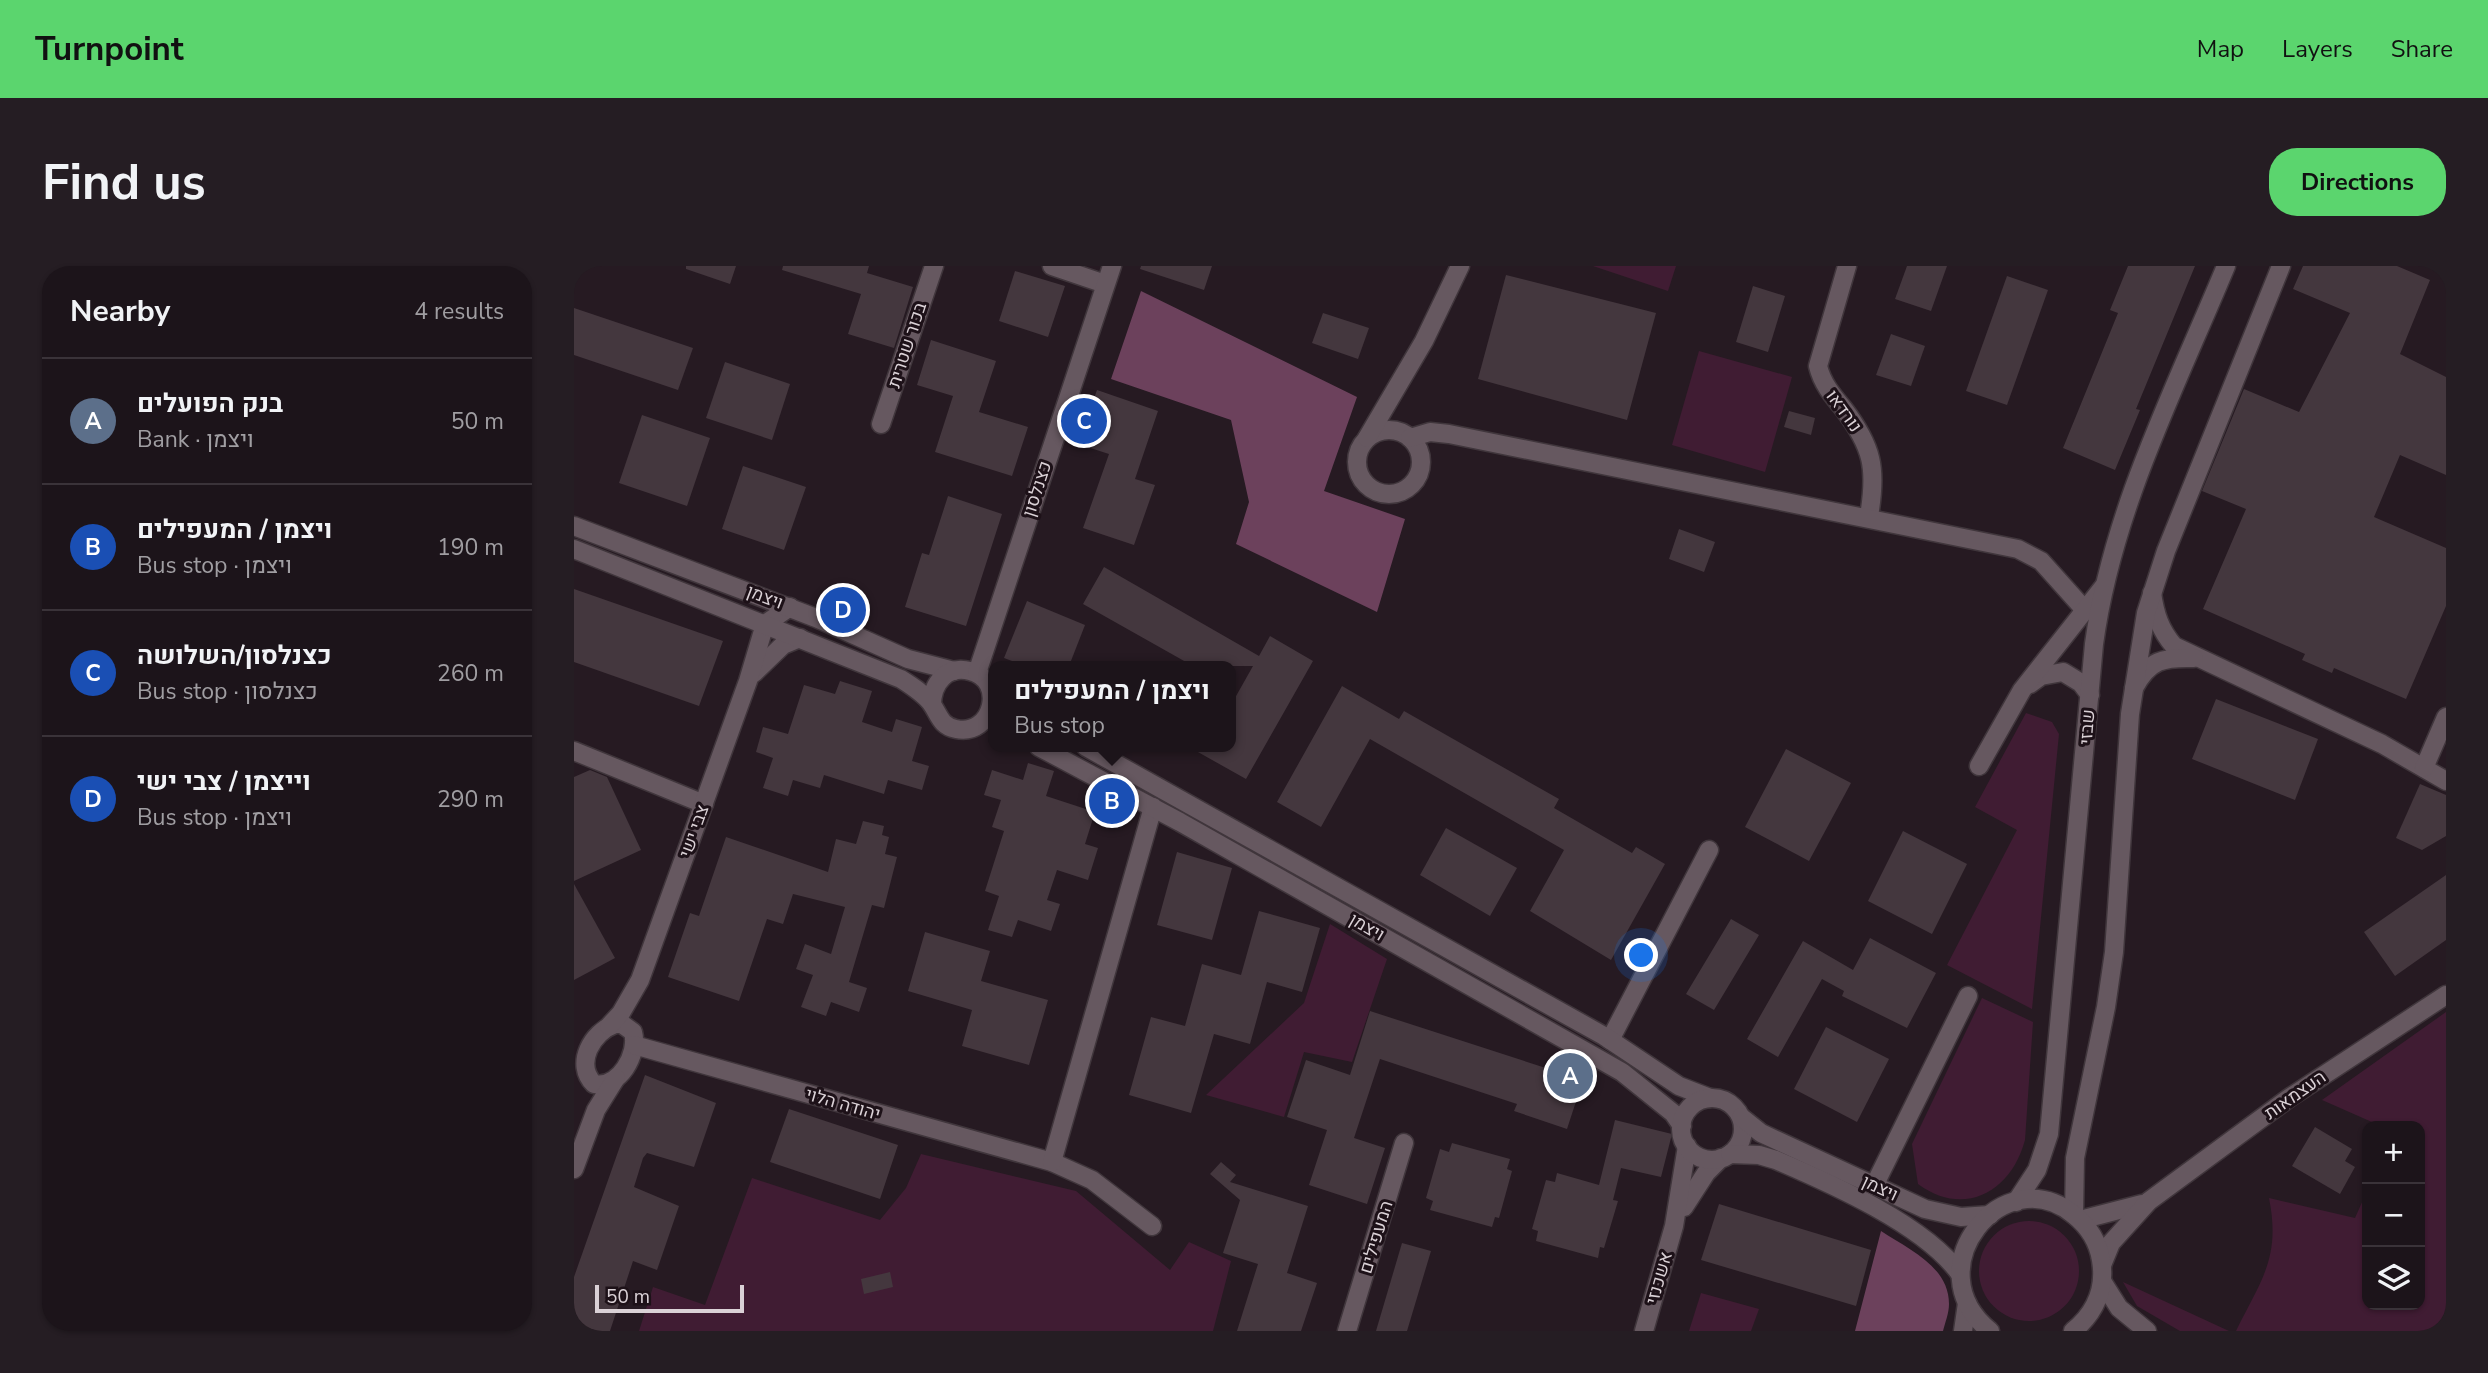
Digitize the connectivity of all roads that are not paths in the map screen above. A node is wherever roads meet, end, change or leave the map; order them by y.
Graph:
1 (934, 266) edge
2 (1052, 266) edge
3 (1112, 266) edge
4 (1461, 266) edge
5 (1847, 266) edge
6 (2226, 266) edge
7 (2281, 266) edge
8 (1105, 284) junction
9 (1399, 384) junction
10 (881, 424) dead end
11 (1406, 435) junction
12 (1364, 442) junction
13 (1869, 516) junction
14 (574, 526) edge
15 (574, 548) edge
16 (2104, 586) junction
17 (2152, 593) junction
18 (790, 607) junction
19 (2084, 609) junction
20 (765, 624) junction
21 (800, 638) junction
22 (2194, 658) junction
23 (954, 671) junction
24 (976, 673) junction
25 (748, 681) junction
26 (988, 686) edge
27 (2133, 689) junction
28 (2022, 690) junction
29 (2090, 695) junction
30 (932, 705) junction
31 (2446, 717) edge
32 (986, 726) edge
33 (574, 751) edge
34 (1048, 752) edge
35 (1095, 752) edge
36 (1979, 766) dead end
37 (2424, 768) junction
38 (2446, 781) edge
39 (704, 804) junction
40 (1153, 807) junction
41 (1709, 850) dead end
42 (640, 980) junction
43 (2446, 995) edge
44 (1968, 996) dead end
45 (609, 1026) junction
46 (594, 1038) junction
47 (634, 1039) junction
48 (1610, 1040) junction
49 (574, 1045) edge
50 (583, 1070) edge
51 (616, 1079) junction
52 (1710, 1098) junction
53 (1741, 1117) junction
54 (1682, 1126) junction
55 (588, 1131) junction
56 (1404, 1143) dead end
57 (1687, 1146) junction
58 (1726, 1156) junction
59 (1052, 1162) junction
60 (574, 1170) edge
61 (1874, 1185) junction
62 (2016, 1202) junction
63 (2149, 1202) junction
64 (1990, 1215) junction
65 (2077, 1218) junction
66 (1152, 1226) dead end
67 (1674, 1226) junction
68 (2102, 1273) junction
69 (1960, 1274) junction
70 (1967, 1303) junction
71 (1348, 1331) edge
72 (1644, 1331) edge
73 (1963, 1331) edge
74 (1990, 1331) edge
75 (2073, 1331) edge
76 (2147, 1331) edge

1 - 10 street, בכור שטרית
2 - 8 street
3 - 8 street, כצנלסון
4 - 9 street
5 - 13 street, נורדאו
6 - 16 street, שבזי
7 - 17 street
8 - 24 street, כצנלסון
9 - 11 street
9 - 12 street
11 - 12 street
11 - 12 street
11 - 13 street
13 - 19 street
14 - 18 street, ויצמן
15 - 20 street, ויצמן
16 - 19 street
16 - 29 street, שבזי
17 - 22 street
17 - 27 street
18 - 20 street
18 - 23 street, ויצמן
19 - 28 street
20 - 21 street, ויצמן
20 - 25 street, צבי ישי
21 - 25 street, צבי ישי
21 - 30 street, ויצמן
22 - 27 street
22 - 37 street
23 - 24 street
23 - 30 street
24 - 26 street
25 - 39 street, צבי ישי
27 - 65 street
28 - 29 street
28 - 36 street
29 - 62 street, שבזי
30 - 32 street
31 - 37 street
33 - 39 street
34 - 40 street, ויצמן
35 - 48 street, ויצמן
37 - 38 street
39 - 42 street, צבי ישי
40 - 54 street, ויצמן
40 - 59 street
41 - 48 street
42 - 45 street, צבי ישי
42 - 47 street, צבי ישי
43 - 63 street, העצמאות
44 - 61 street
45 - 46 street
45 - 47 street
46 - 49 street
46 - 50 street
47 - 51 street
47 - 59 street, יהודה הלוי
48 - 52 street, ויצמן
50 - 51 street
50 - 55 street
51 - 55 street
52 - 53 street
52 - 54 street
53 - 58 street
53 - 61 street, ויצמן
54 - 57 street
55 - 60 street
56 - 71 street, המעפילים
57 - 58 street
57 - 67 street, אשכנזי
58 - 67 street, אשכנזי
58 - 69 street, ויצמן
59 - 66 street, יהודה הלוי
61 - 64 street, ויצמן
62 - 64 street
62 - 65 street
63 - 65 street, העצמאות
63 - 68 street, העצמאות
64 - 69 street
65 - 68 street
67 - 72 street, אשכנזי
68 - 75 street, העצמאות
68 - 76 street
69 - 70 street
70 - 73 street
70 - 74 street

